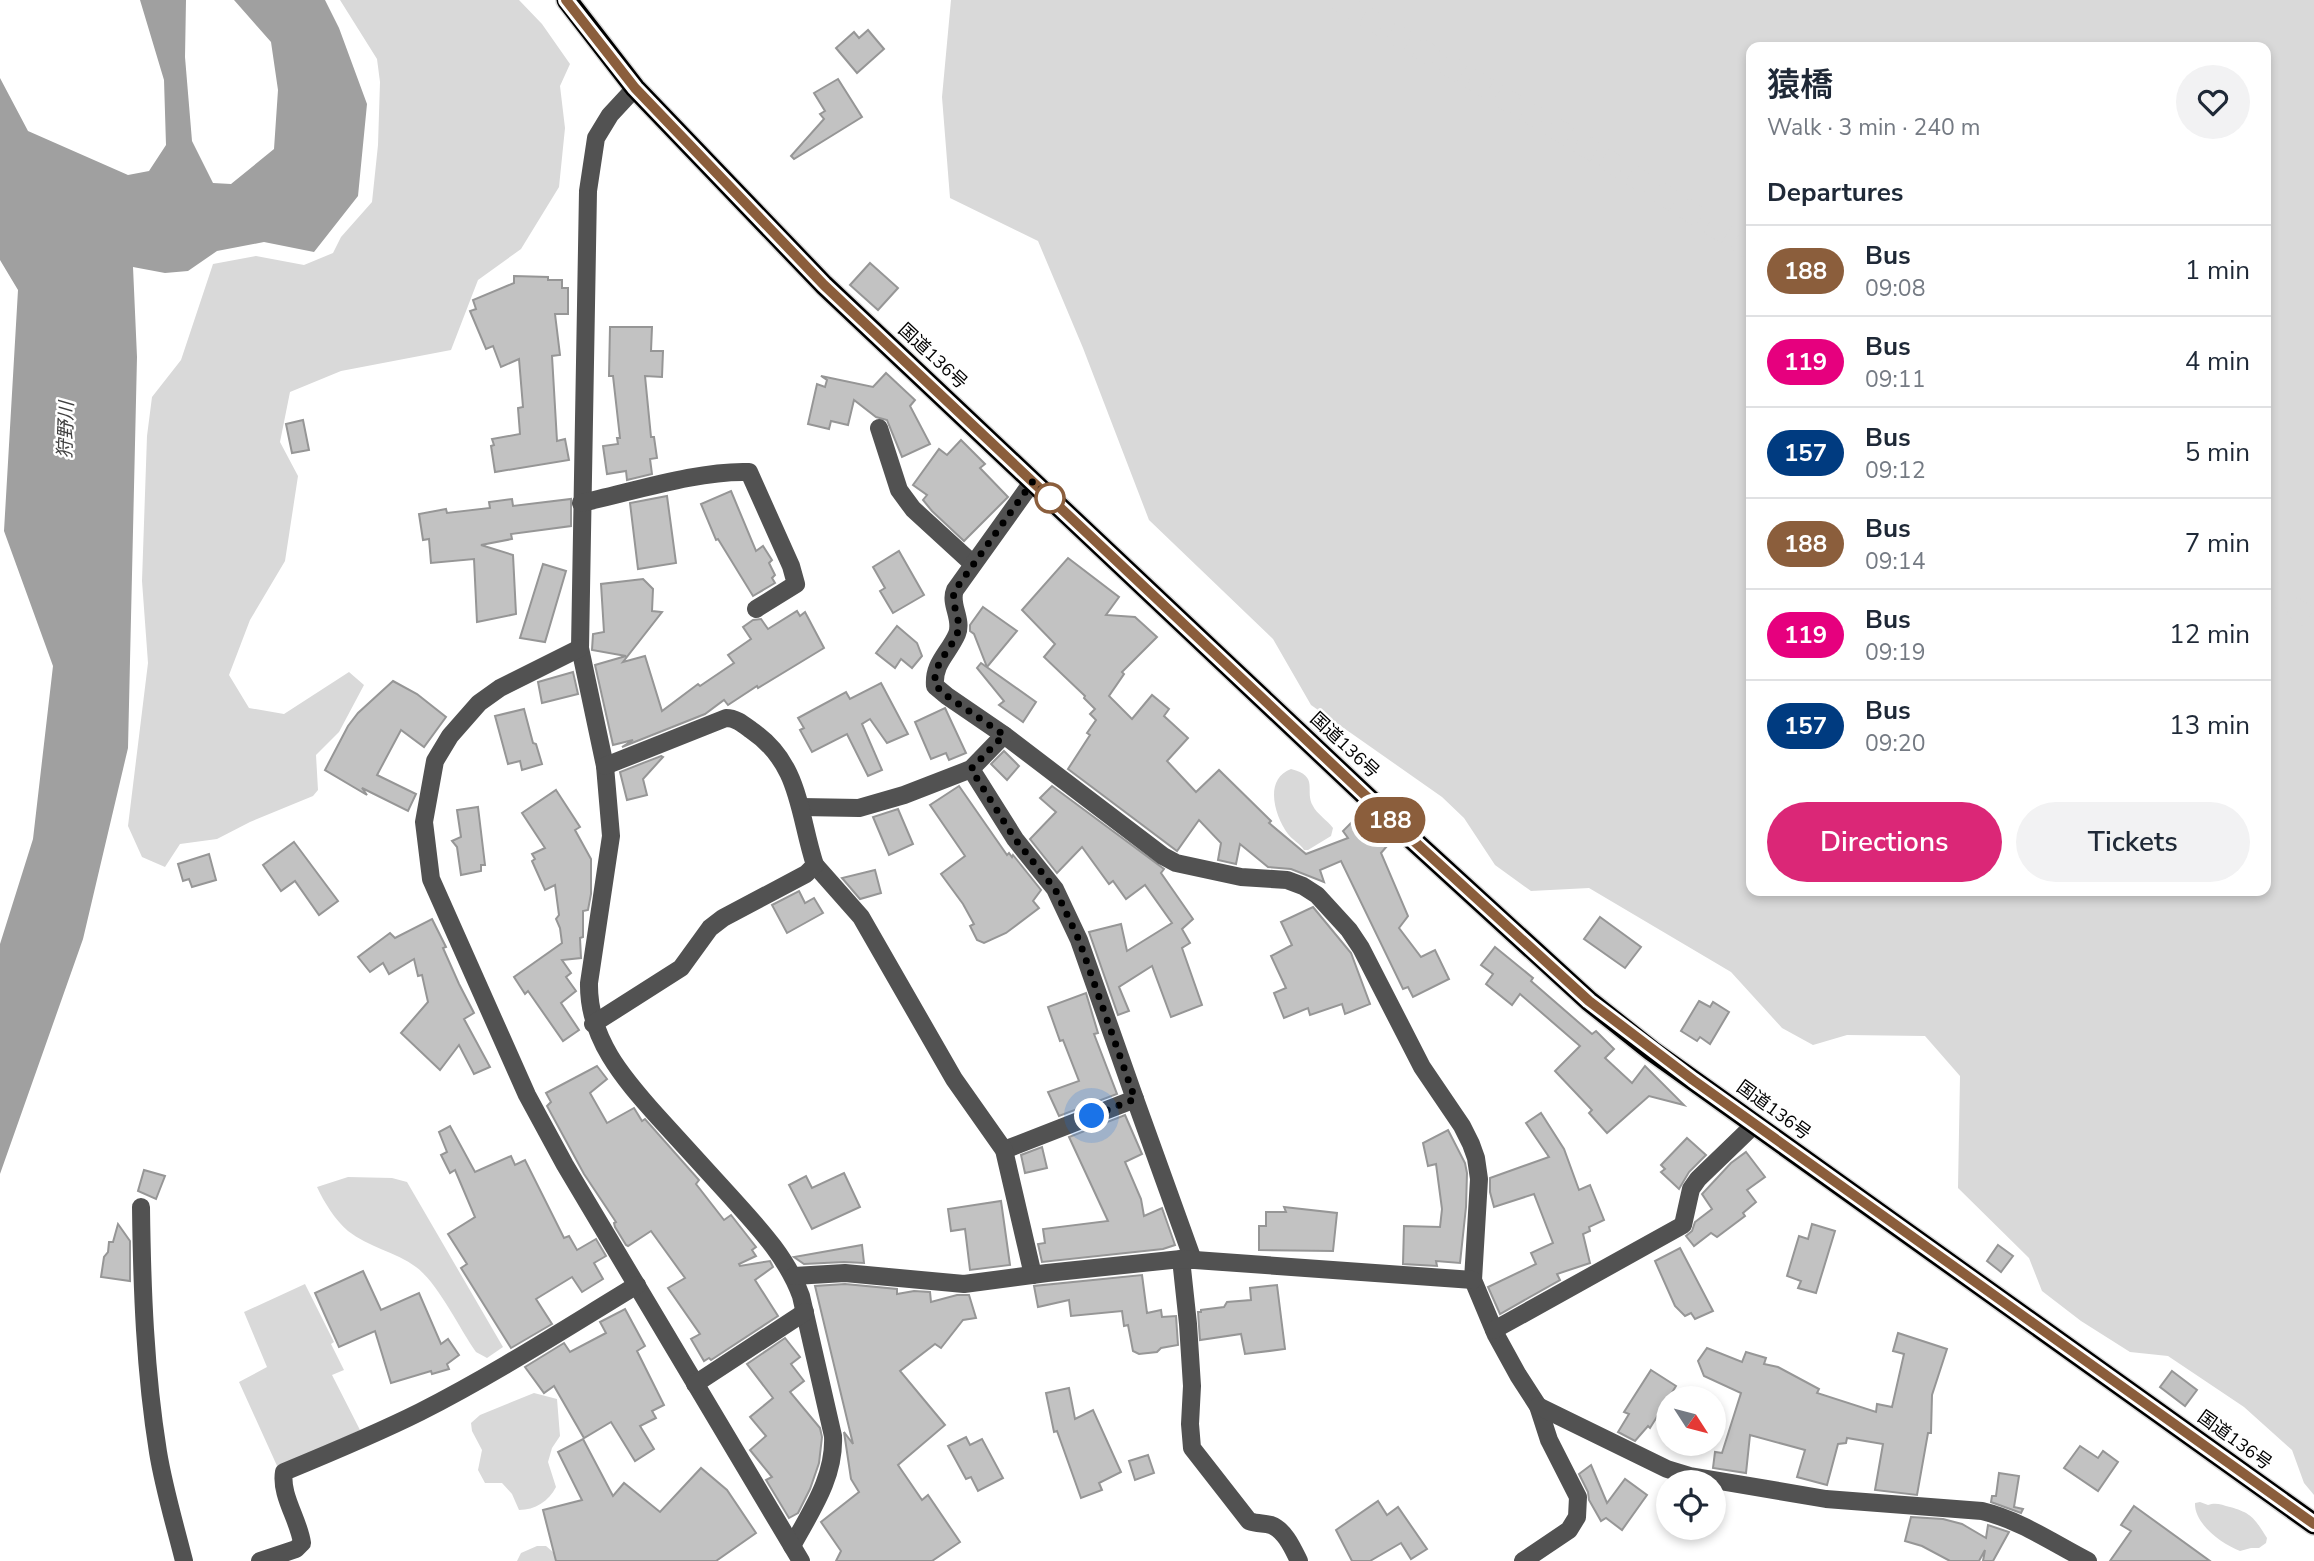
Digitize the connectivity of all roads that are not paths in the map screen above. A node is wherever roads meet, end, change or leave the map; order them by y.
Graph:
1 (566, 0) edge
2 (635, 88) junction
3 (879, 428) dead end
4 (1033, 481) junction
5 (581, 503) junction
6 (973, 564) junction
7 (755, 609) dead end
8 (580, 648) junction
9 (1004, 735) junction
10 (606, 766) junction
11 (971, 769) junction
12 (802, 807) junction
13 (815, 864) junction
14 (593, 1024) junction
15 (1135, 1099) junction
16 (1755, 1124) junction
17 (1004, 1150) junction
18 (141, 1207) dead end
19 (1187, 1260) junction
20 (1032, 1275) junction
21 (794, 1276) junction
22 (1473, 1280) junction
23 (637, 1285) junction
24 (805, 1312) junction
25 (1494, 1330) junction
26 (695, 1384) junction
27 (1538, 1406) junction
28 (2314, 1524) edge
29 (797, 1554) edge
30 (184, 1561) edge
31 (260, 1561) edge
32 (1299, 1561) edge
33 (1523, 1561) edge
34 (2088, 1561) edge

1 - 2 highway, 国道136号
2 - 4 highway, 国道136号
2 - 5 street
3 - 6 street
4 - 6 street
4 - 16 highway, 国道136号
5 - 7 street
5 - 8 street
6 - 9 street
8 - 10 street
8 - 23 street
9 - 11 street
9 - 22 street
10 - 12 street
10 - 14 street
11 - 12 street
11 - 15 street
12 - 13 street
13 - 14 street
13 - 17 street
14 - 21 street
15 - 17 street
15 - 19 street
16 - 25 street
16 - 28 highway, 国道136号
17 - 20 street
18 - 30 street
19 - 20 street
19 - 22 street
19 - 32 street
20 - 21 street
21 - 24 street
22 - 25 street
23 - 26 street
23 - 31 street
24 - 26 street
24 - 29 street
25 - 27 street
26 - 29 street
27 - 33 street
27 - 34 street

